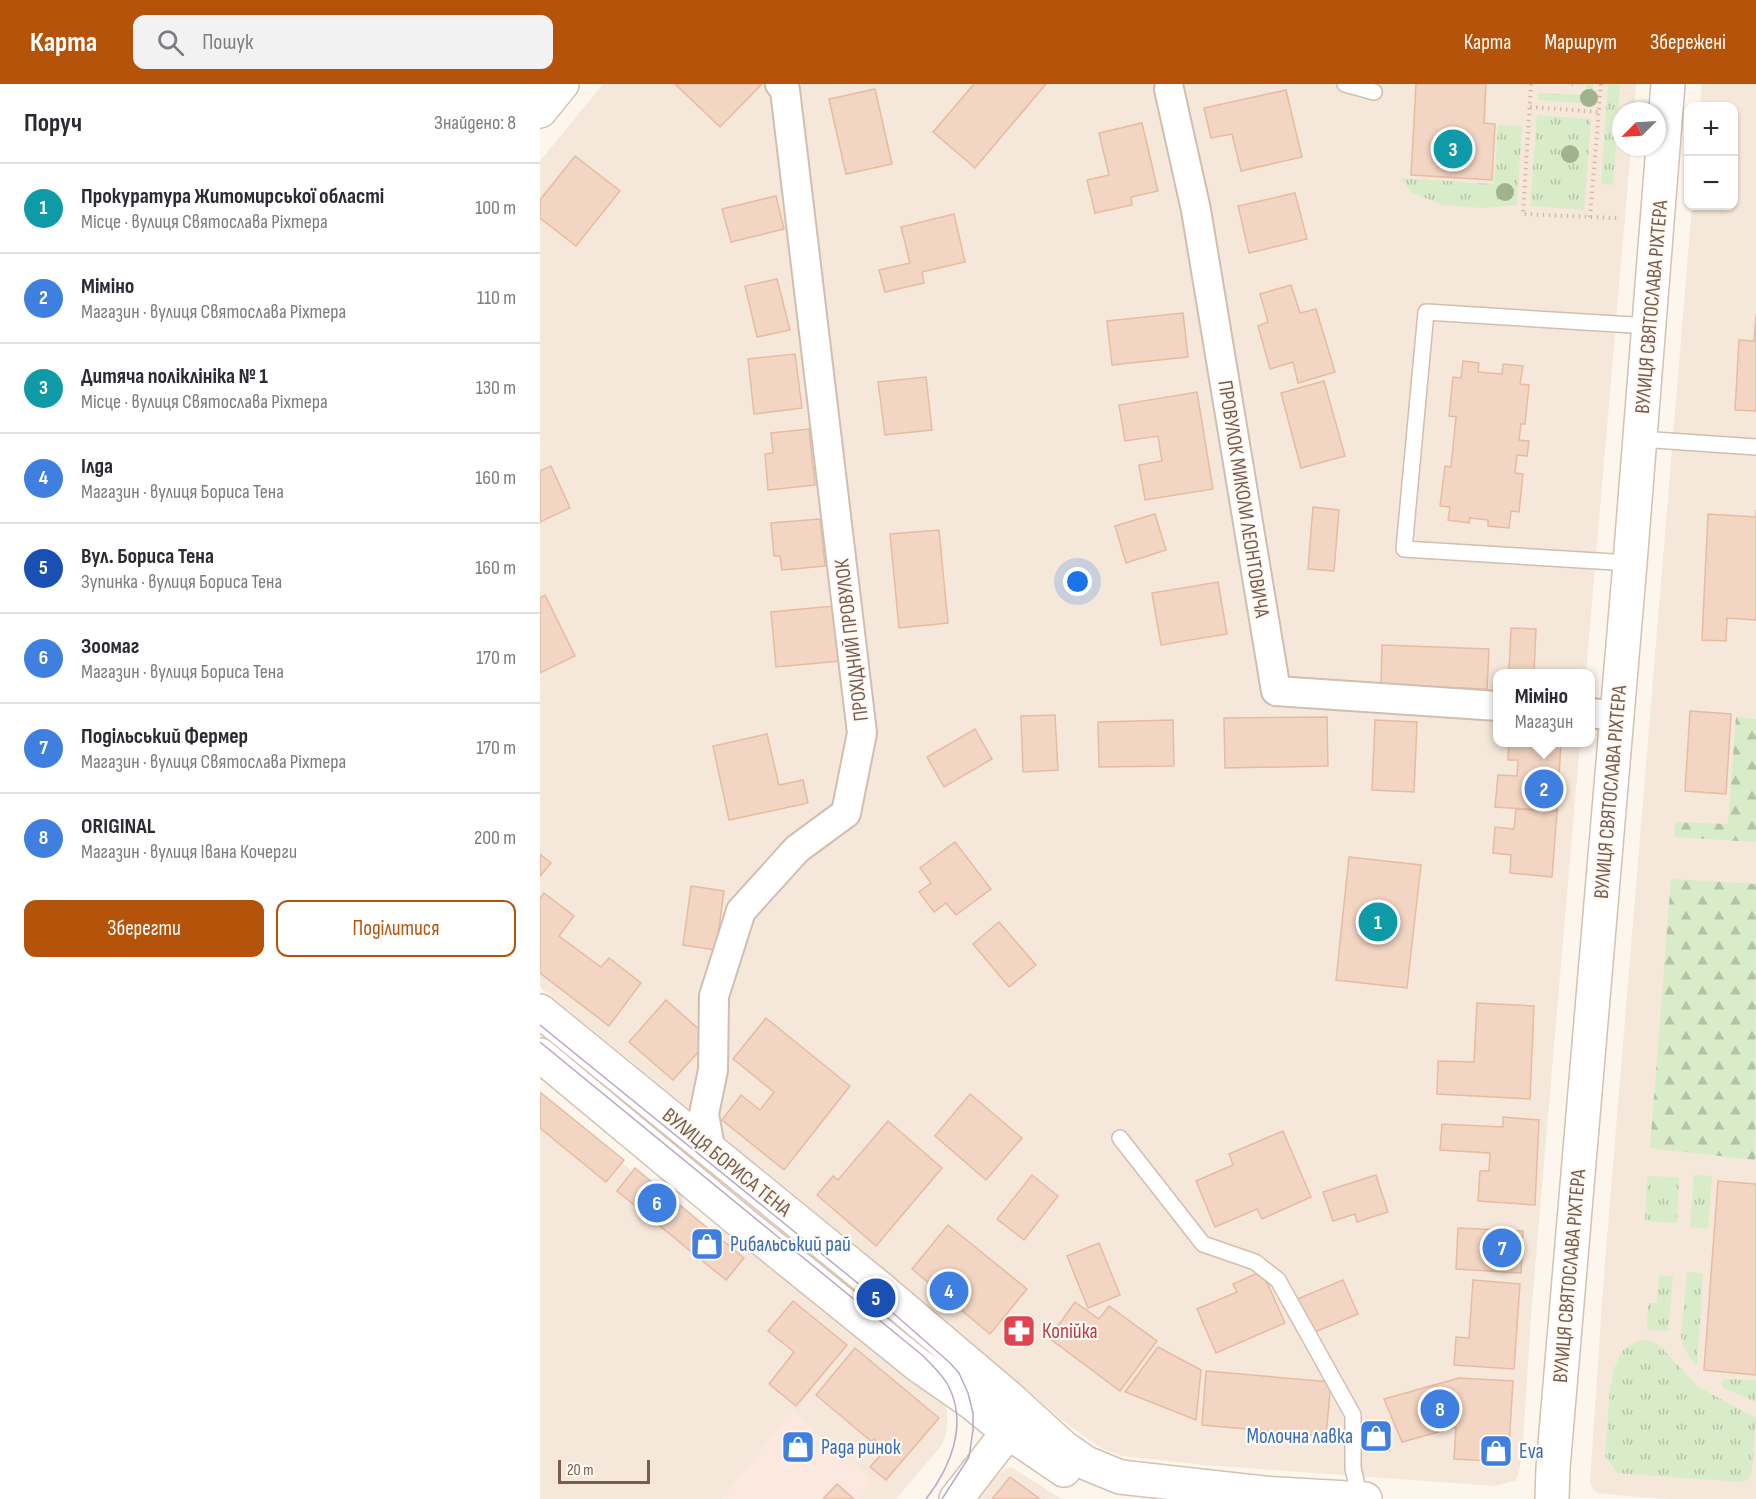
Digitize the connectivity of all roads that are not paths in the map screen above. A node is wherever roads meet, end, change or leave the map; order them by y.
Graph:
1 (562, 84) edge
2 (780, 84) edge
3 (1345, 84) edge
4 (1668, 84) edge
5 (1169, 89) dead end
6 (1374, 92) dead end
7 (540, 111) edge
8 (1649, 326) junction
9 (1640, 439) junction
10 (1756, 447) edge
11 (1630, 563) junction
12 (1493, 706) edge
13 (1604, 715) edge
14 (544, 1036) edge
15 (1120, 1138) dead end
16 (710, 1148) junction
17 (1015, 1420) junction
18 (1263, 1496) edge
19 (956, 1499) edge
20 (1157, 1499) edge
21 (1360, 1499) edge
22 (1365, 1499) edge
23 (1551, 1499) edge

1 - 7 street
2 - 16 street, ПРОХІДНИЙ ПРОВУЛОК
3 - 6 lane
4 - 8 street, ВУЛИЦЯ СВЯТОСЛАВА РІХТЕРА
5 - 12 street, ПРОВУЛОК МИКОЛИ ЛЕОНТОВИЧА
8 - 9 street, ВУЛИЦЯ СВЯТОСЛАВА РІХТЕРА
8 - 11 lane
9 - 10 lane
9 - 11 street, ВУЛИЦЯ СВЯТОСЛАВА РІХТЕРА
11 - 13 street, ВУЛИЦЯ СВЯТОСЛАВА РІХТЕРА
13 - 23 street, ВУЛИЦЯ СВЯТОСЛАВА РІХТЕРА
14 - 16 street, ВУЛИЦЯ БОРИСА ТЕНА
14 - 17 street, ВУЛИЦЯ БОРИСА ТЕНА
15 - 21 lane
16 - 17 street, ВУЛИЦЯ БОРИСА ТЕНА
17 - 18 street
17 - 19 street
17 - 20 street
18 - 21 street
21 - 22 street

